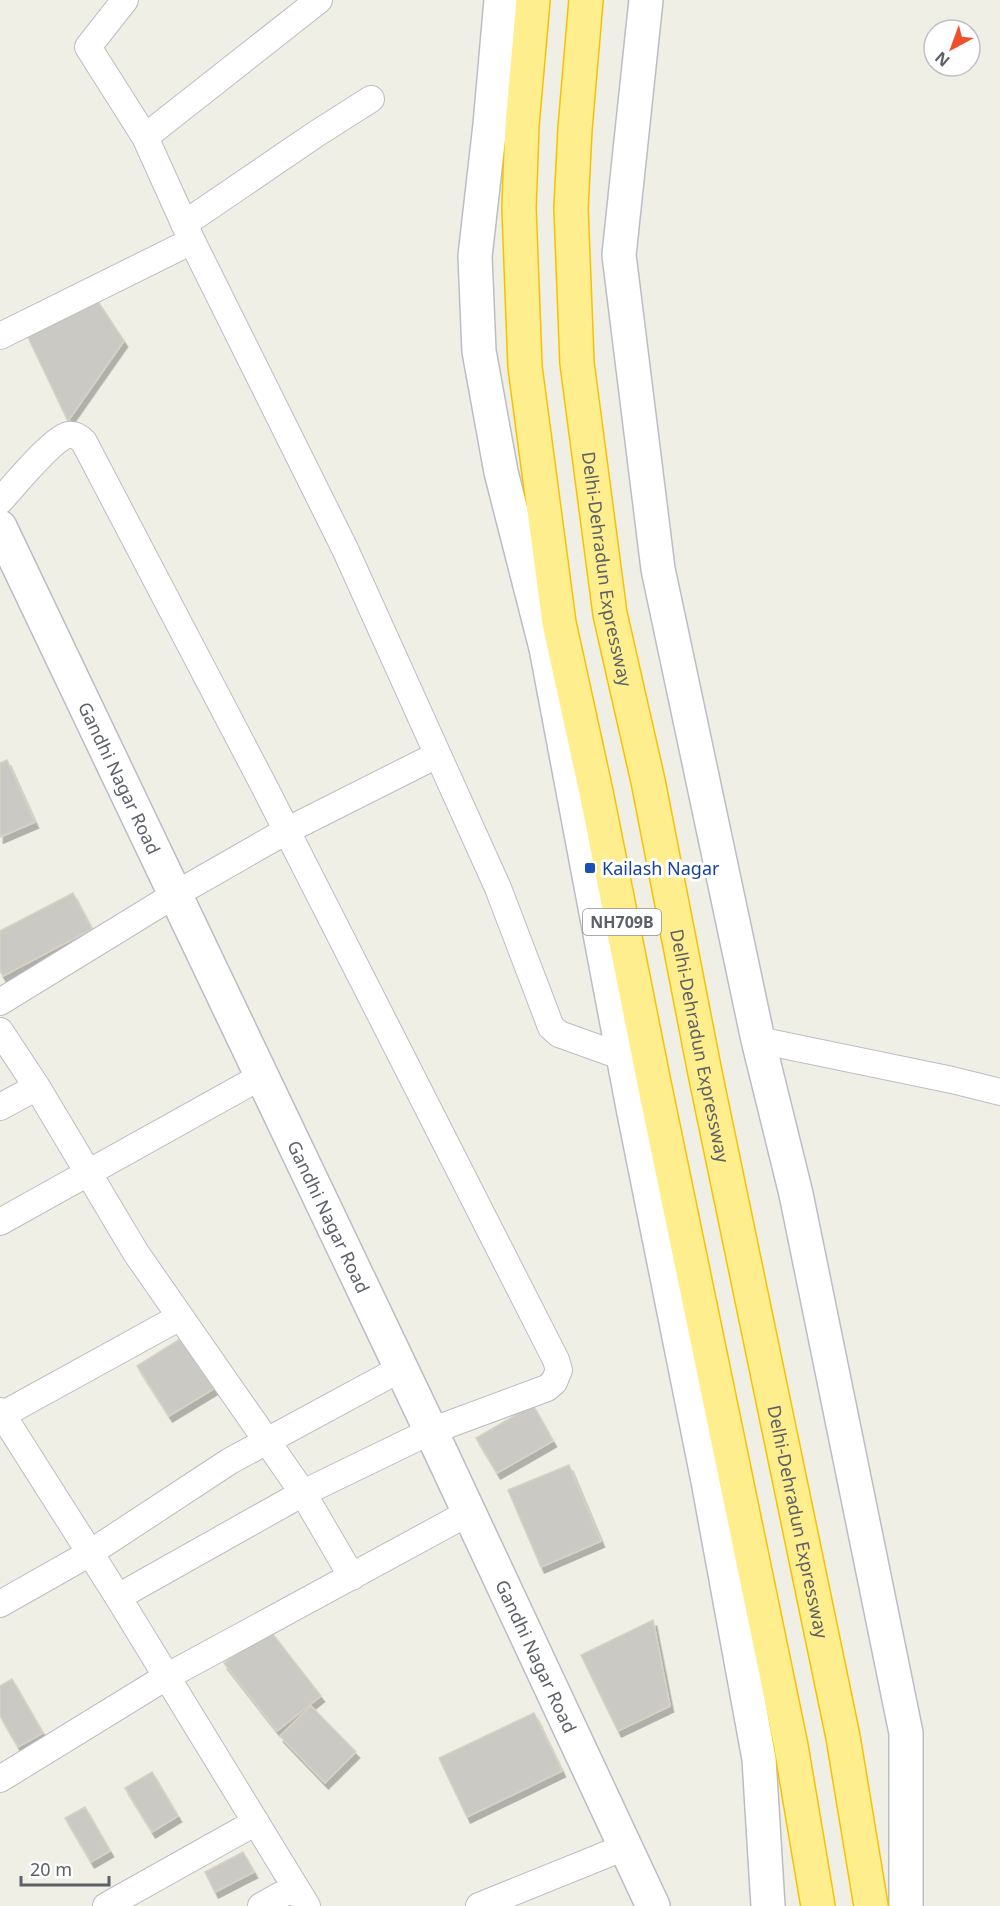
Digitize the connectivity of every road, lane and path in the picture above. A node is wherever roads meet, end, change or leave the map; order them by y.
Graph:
1 (125, 0) edge
2 (320, 0) edge
3 (501, 0) edge
4 (533, 0) edge
5 (586, 0) edge
6 (646, 0) edge
7 (371, 99) dead end
8 (145, 137) junction
9 (188, 232) junction
10 (0, 336) edge
11 (0, 501) edge
12 (0, 527) edge
13 (437, 755) junction
14 (286, 831) junction
15 (176, 894) junction
16 (0, 1002) edge
17 (0, 1031) edge
18 (758, 1040) junction
19 (623, 1057) junction
20 (262, 1076) junction
21 (37, 1087) junction
22 (1000, 1092) edge
23 (0, 1107) edge
24 (88, 1172) junction
25 (0, 1222) edge
26 (180, 1317) junction
27 (400, 1369) junction
28 (1, 1414) edge
29 (431, 1431) junction
30 (267, 1440) junction
31 (303, 1494) junction
32 (468, 1514) junction
33 (90, 1553) junction
34 (352, 1577) junction
35 (118, 1597) junction
36 (0, 1604) edge
37 (166, 1677) junction
38 (0, 1779) edge
39 (256, 1822) junction
40 (625, 1847) junction
41 (301, 1897) edge
42 (106, 1906) edge
43 (261, 1906) edge
44 (479, 1906) edge
45 (653, 1906) edge
46 (768, 1906) edge
47 (818, 1906) edge
48 (871, 1906) edge
49 (906, 1906) edge

1 - 8 street
2 - 8 street
3 - 19 street
4 - 47 highway, NH709B
5 - 48 highway, Delhi-Dehradun Expressway / NH709B
6 - 18 street
7 - 9 street
8 - 9 street
9 - 10 street
9 - 13 street
11 - 14 street
12 - 15 street, Gandhi Nagar Road
13 - 14 street
13 - 19 street
14 - 15 street
14 - 29 street
15 - 16 street
15 - 20 street, Gandhi Nagar Road
17 - 21 street
18 - 22 street
18 - 49 street
19 - 46 street
20 - 24 street
20 - 27 street, Gandhi Nagar Road
21 - 23 street
21 - 24 street
24 - 25 street
24 - 26 street
26 - 28 street
26 - 30 street
27 - 29 street, Gandhi Nagar Road
27 - 30 street
28 - 33 street
29 - 31 street
29 - 32 street, Gandhi Nagar Road
30 - 31 street
30 - 33 street
31 - 34 street
31 - 35 street
32 - 34 street
32 - 40 street, Gandhi Nagar Road
33 - 35 street
33 - 36 street
34 - 37 street
35 - 37 street
37 - 38 street
37 - 39 street
39 - 41 street
39 - 42 street
40 - 44 street
40 - 45 street, Gandhi Nagar Road
41 - 43 street

